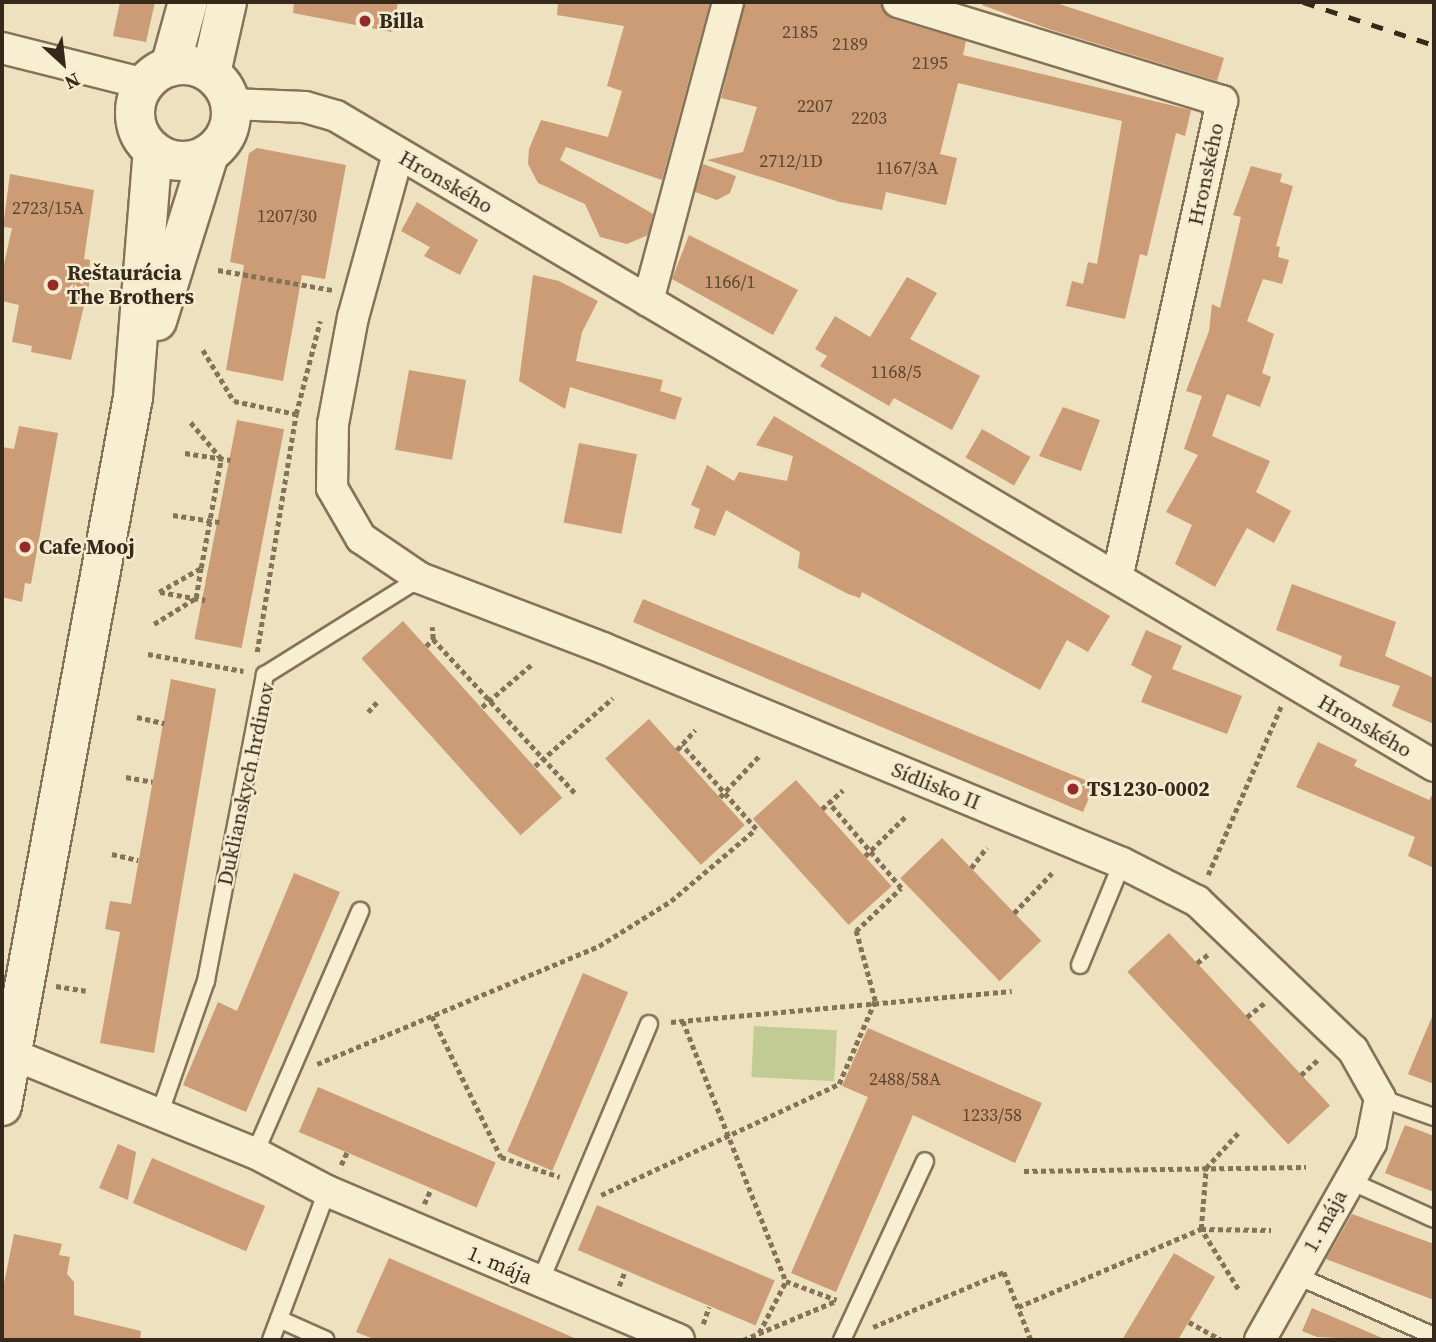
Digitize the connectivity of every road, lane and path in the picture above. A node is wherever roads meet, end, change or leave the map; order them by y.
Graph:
1 (188, 2) edge
2 (227, 2) edge
3 (728, 2) edge
4 (898, 2) edge
5 (2, 48) edge
6 (211, 73) junction
7 (157, 75) junction
8 (231, 104) junction
9 (153, 151) junction
10 (209, 154) junction
11 (398, 154) junction
12 (218, 270) dead end
13 (328, 289) junction
14 (341, 292) dead end
15 (648, 301) junction
16 (325, 302) dead end
17 (321, 314) dead end
18 (204, 350) dead end
19 (133, 397) junction
20 (296, 414) junction
21 (190, 422) dead end
22 (185, 453) dead end
23 (221, 458) junction
24 (230, 460) dead end
25 (173, 515) dead end
26 (210, 520) junction
27 (219, 522) dead end
28 (201, 568) junction
29 (420, 578) junction
30 (1117, 578) junction
31 (196, 598) junction
32 (205, 600) dead end
33 (154, 624) dead end
34 (432, 626) dead end
35 (432, 639) junction
36 (426, 646) dead end
37 (148, 654) dead end
38 (531, 664) dead end
39 (259, 674) junction
40 (1291, 683) junction
41 (613, 698) dead end
42 (489, 701) junction
43 (377, 702) dead end
44 (482, 708) dead end
45 (368, 712) dead end
46 (137, 717) dead end
47 (164, 723) dead end
48 (695, 730) dead end
49 (682, 745) junction
50 (677, 750) dead end
51 (760, 756) dead end
52 (544, 759) junction
53 (1434, 765) edge
54 (535, 766) dead end
55 (126, 777) dead end
56 (153, 782) dead end
57 (844, 790) dead end
58 (576, 794) dead end
59 (722, 795) junction
60 (828, 803) junction
61 (822, 809) dead end
62 (907, 815) dead end
63 (987, 847) dead end
64 (112, 854) dead end
65 (867, 854) junction
66 (138, 860) dead end
67 (1122, 863) junction
68 (971, 868) dead end
69 (1052, 873) dead end
70 (1197, 901) junction
71 (360, 911) dead end
72 (1014, 913) dead end
73 (1080, 965) dead end
74 (55, 986) dead end
75 (86, 991) dead end
76 (1012, 991) dead end
77 (1272, 996) dead end
78 (875, 1001) junction
79 (432, 1016) junction
80 (1247, 1017) dead end
81 (682, 1021) junction
82 (649, 1024) joint
83 (7, 1052) edge
84 (1326, 1053) dead end
85 (293, 1067) junction
86 (1301, 1075) dead end
87 (1380, 1098) junction
88 (2, 1106) edge
89 (159, 1115) junction
90 (1434, 1117) edge
91 (1239, 1132) dead end
92 (729, 1136) junction
93 (347, 1152) dead end
94 (255, 1153) junction
95 (925, 1161) dead end
96 (1306, 1167) dead end
97 (1206, 1168) junction
98 (1024, 1171) dead end
99 (333, 1180) junction
100 (1348, 1180) junction
101 (431, 1189) dead end
102 (578, 1191) junction
103 (424, 1204) dead end
104 (1434, 1219) edge
105 (1201, 1229) junction
106 (1271, 1230) dead end
107 (625, 1271) dead end
108 (1295, 1275) junction
109 (786, 1281) junction
110 (540, 1282) junction
111 (866, 1289) junction
112 (1238, 1289) dead end
113 (618, 1290) dead end
114 (838, 1301) junction
115 (709, 1307) dead end
116 (1018, 1307) junction
117 (279, 1319) junction
118 (1189, 1321) dead end
119 (846, 1333) edge
120 (758, 1334) junction
121 (1434, 1336) edge
122 (681, 1337) edge
123 (271, 1340) edge
124 (326, 1340) edge
125 (743, 1340) edge
126 (1031, 1340) edge
127 (1221, 1340) edge
128 (1260, 1340) edge

1 - 7 street
2 - 6 street
3 - 15 street
4 - 30 street, Hronského
5 - 7 street
6 - 7 street
6 - 8 street
7 - 9 street
8 - 10 street
8 - 11 street, Hronského
9 - 10 street
9 - 19 street
10 - 19 street
11 - 15 street, Hronského
11 - 29 street
12 - 13 path
13 - 14 path
13 - 16 path
15 - 30 street, Hronského
17 - 20 path
18 - 20 path
19 - 83 street
20 - 39 path
21 - 23 path
22 - 23 path
23 - 24 path
23 - 26 path
25 - 26 path
26 - 27 path
26 - 28 path
28 - 31 path
28 - 31 path
29 - 39 lane, Duklianskych hrdinov
29 - 67 street, Sídlisko II
30 - 40 street, Hronského
31 - 32 path
31 - 33 path
34 - 35 path
35 - 36 path
35 - 42 path
37 - 39 path
38 - 42 path
39 - 89 lane, Duklianskych hrdinov
40 - 53 street, Hronského
40 - 70 path
41 - 52 path
42 - 44 path
42 - 52 path
43 - 45 path
46 - 47 path
48 - 49 path
49 - 50 path
49 - 59 path
51 - 59 path
52 - 54 path
52 - 58 path
55 - 56 path
57 - 60 path
59 - 79 path
60 - 61 path
60 - 65 path
62 - 65 path
63 - 68 path
64 - 66 path
65 - 78 path
67 - 70 street, Sídlisko II
67 - 73 lane
69 - 72 path
70 - 87 street, Sídlisko II
71 - 85 lane
74 - 75 path
76 - 78 path
77 - 80 path
78 - 81 path
78 - 92 path
79 - 85 path
79 - 102 path
81 - 82 path
81 - 92 path
82 - 102 lane
83 - 88 street
83 - 89 street, 1. mája
84 - 86 path
85 - 94 lane
87 - 90 lane
87 - 100 street, 1. mája
89 - 94 street, 1. mája
91 - 97 path
92 - 102 path
92 - 109 path
93 - 99 path
94 - 99 street, 1. mája
95 - 111 lane
96 - 97 path
97 - 98 path
97 - 105 path
99 - 110 street, 1. mája
99 - 117 lane
100 - 104 lane
100 - 108 street, 1. mája
101 - 103 path
102 - 110 lane
105 - 106 path
105 - 112 path
105 - 116 path
107 - 113 path
108 - 121 lane
108 - 128 street, 1. mája
109 - 114 path
109 - 120 path
110 - 122 street, 1. mája
111 - 114 path
111 - 119 lane
114 - 120 path
115 - 122 path
116 - 119 path
116 - 126 path
117 - 123 lane
117 - 124 lane
118 - 127 path
120 - 125 path

